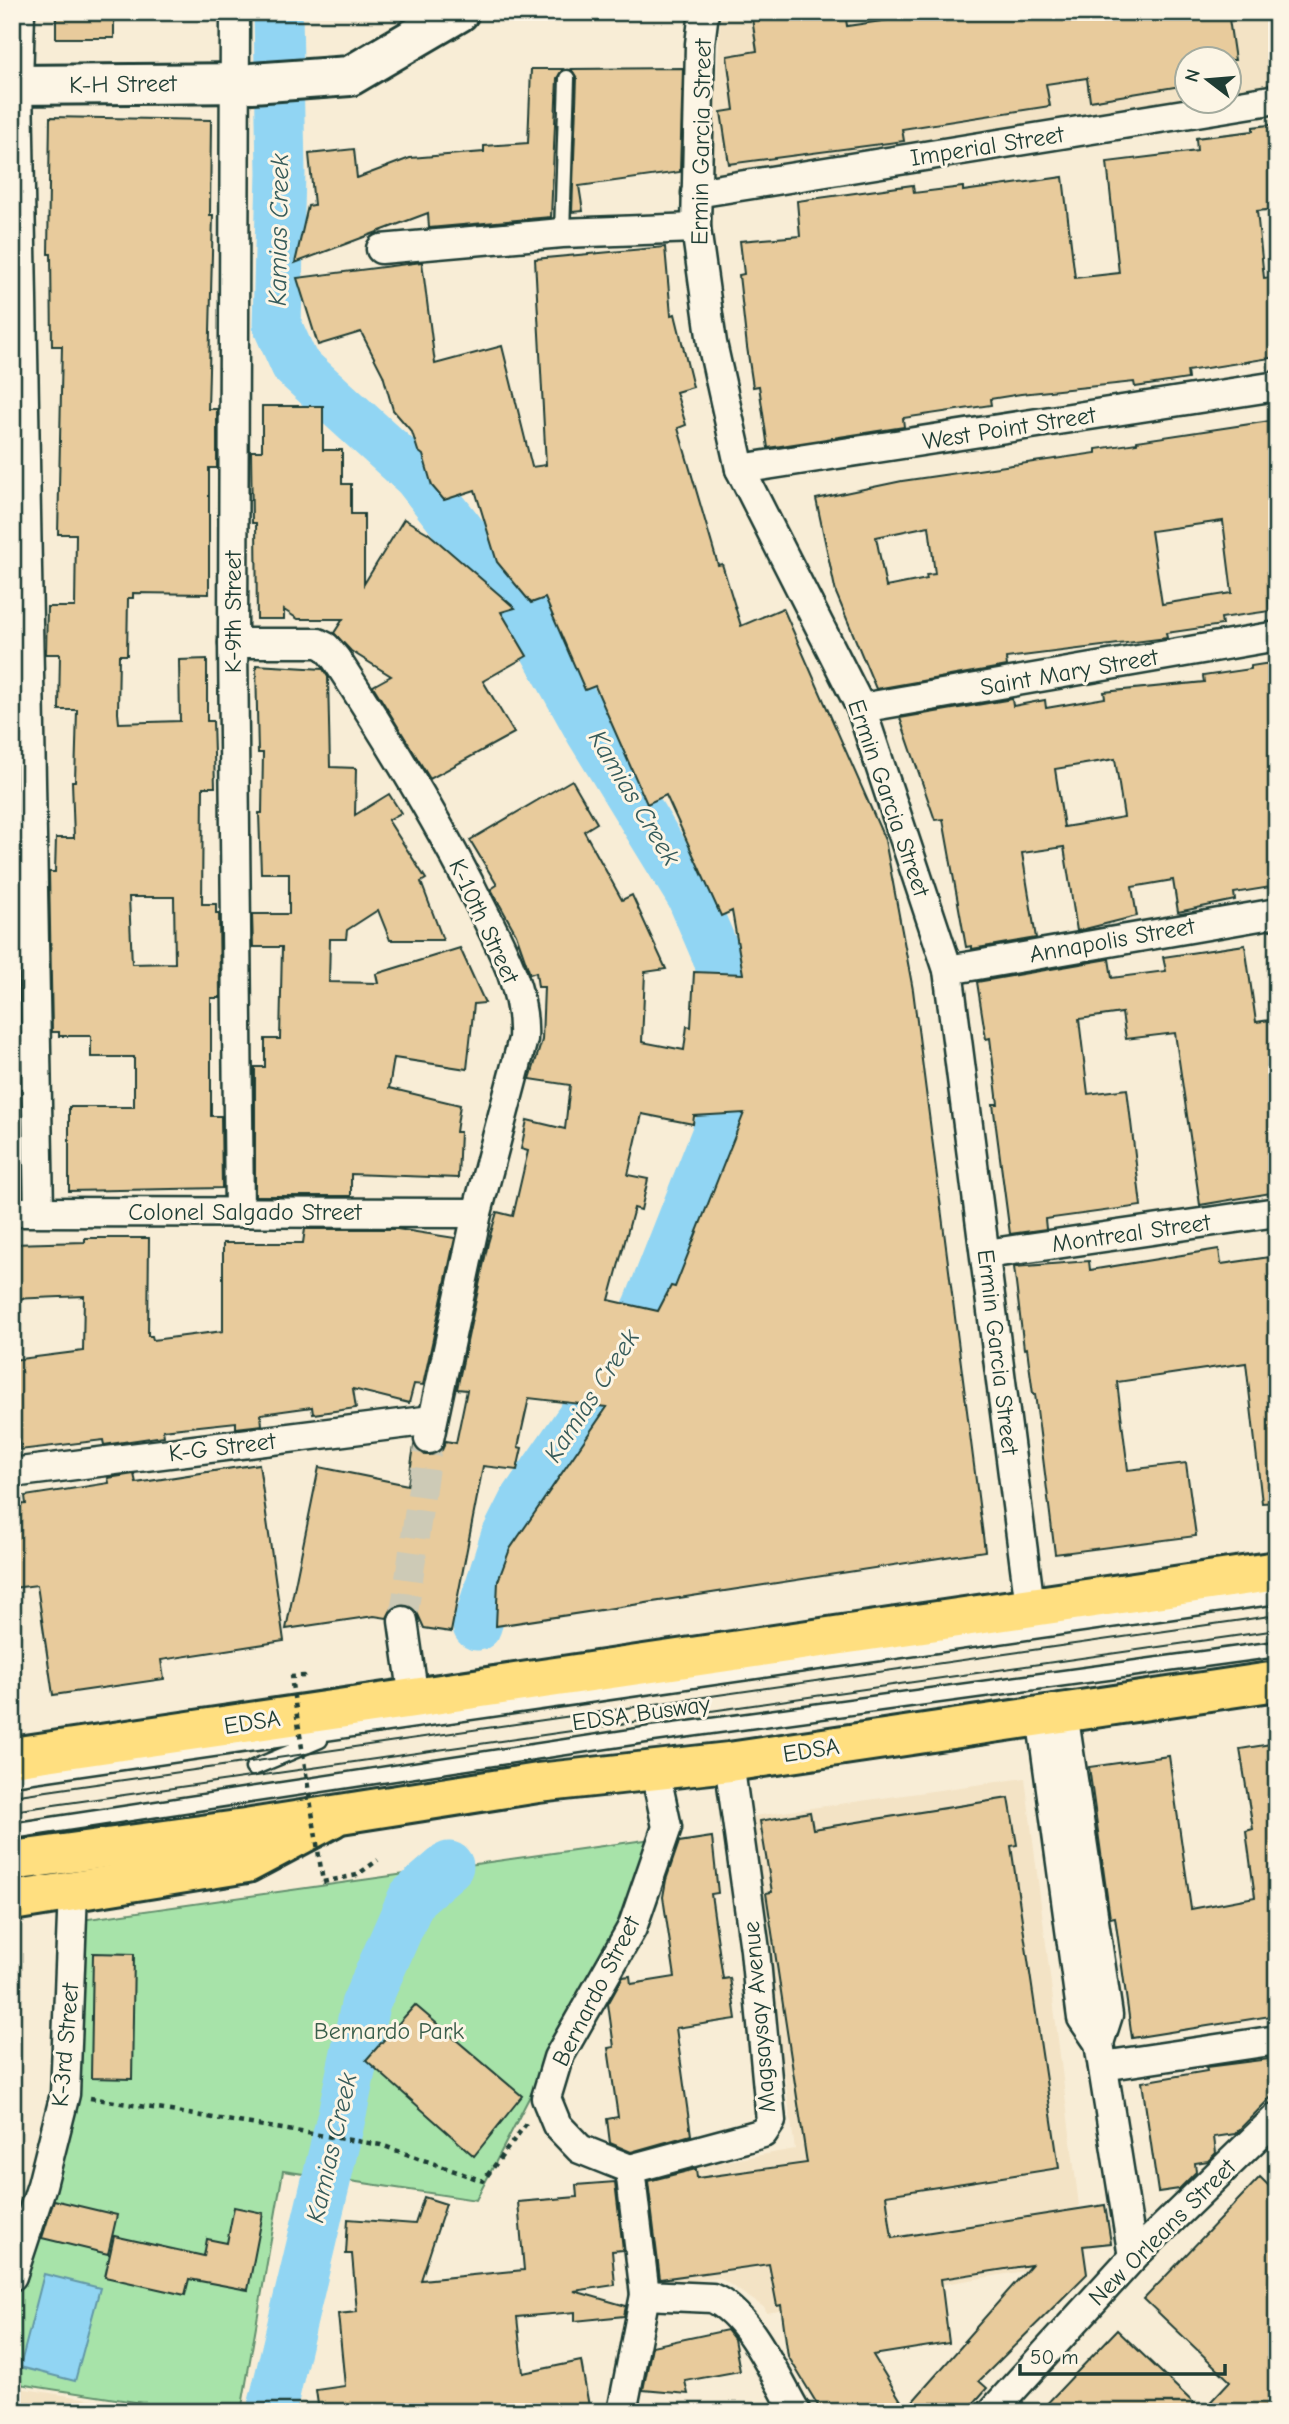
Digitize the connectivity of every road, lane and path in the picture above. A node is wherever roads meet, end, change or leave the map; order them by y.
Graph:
1 (20, 12) edge
2 (235, 12) edge
3 (459, 12) edge
4 (704, 12) edge
5 (567, 78) dead end
6 (243, 83) junction
7 (15, 85) edge
8 (1269, 96) edge
9 (696, 193) junction
10 (695, 228) junction
11 (562, 233) junction
12 (381, 249) dead end
13 (1277, 386) edge
14 (740, 469) junction
15 (1277, 636) edge
16 (233, 643) junction
17 (861, 708) junction
18 (1277, 912) edge
19 (948, 970) junction
20 (25, 1212) edge
21 (239, 1212) junction
22 (1277, 1212) edge
23 (477, 1213) junction
24 (986, 1254) junction
25 (430, 1429) joint
26 (12, 1474) edge
27 (1277, 1571) edge
28 (1277, 1596) edge
29 (1030, 1606) junction
30 (403, 1621) tunnel mouth
31 (1277, 1649) edge
32 (1277, 1681) edge
33 (292, 1684) dead end
34 (412, 1685) junction
35 (491, 1685) junction
36 (1052, 1713) junction
37 (259, 1732) junction
38 (339, 1732) junction
39 (12, 1742) edge
40 (12, 1757) edge
41 (729, 1762) junction
42 (253, 1768) dead end
43 (656, 1771) junction
44 (12, 1778) edge
45 (345, 1812) junction
46 (247, 1813) junction
47 (12, 1831) edge
48 (378, 1860) dead end
49 (12, 1861) edge
50 (73, 1891) junction
51 (12, 1901) edge
52 (1277, 2040) edge
53 (1101, 2054) junction
54 (65, 2094) junction
55 (546, 2098) junction
56 (1277, 2117) edge
57 (630, 2169) junction
58 (1133, 2257) junction
59 (12, 2276) edge
60 (645, 2295) junction
61 (622, 2412) edge
62 (796, 2412) edge
63 (992, 2412) edge

1 - 7 street
2 - 6 street, K-9th Street
3 - 6 street, K-H Street
4 - 9 street, Ermin Garcia Street
5 - 11 lane
6 - 7 street, K-H Street
6 - 16 street, K-9th Street
7 - 20 street
8 - 9 street, Imperial Street
9 - 10 street, Ermin Garcia Street
10 - 11 street
10 - 14 street, Ermin Garcia Street
11 - 12 street
13 - 14 street, West Point Street
14 - 17 street, Ermin Garcia Street
15 - 17 street, Saint Mary Street
16 - 21 street, K-9th Street
16 - 23 street, K-10th Street
17 - 19 street, Ermin Garcia Street
18 - 19 street, Annapolis Street
19 - 24 street, Ermin Garcia Street
20 - 21 street, Colonel Salgado Street
21 - 23 street, Colonel Salgado Street
22 - 24 street, Montreal Street
23 - 25 street, K-10th Street
24 - 29 street, Ermin Garcia Street
25 - 26 street, K-G Street
27 - 29 main road, EDSA
28 - 38 lane, EDSA Busway
29 - 35 main road, EDSA
30 - 34 street
31 - 46 lane, EDSA Busway
32 - 36 main road, EDSA
33 - 48 path, bridge
34 - 35 main road, EDSA
34 - 39 main road, EDSA
35 - 37 main road, EDSA
35 - 38 lane
36 - 41 main road, EDSA
36 - 53 street
37 - 38 lane, EDSA Busway
37 - 40 main road, EDSA
37 - 44 lane, EDSA Busway
38 - 42 lane
41 - 43 main road, EDSA
41 - 57 street, Magsaysay Avenue
43 - 45 main road, EDSA
43 - 55 street, Bernardo Street
45 - 46 main road, EDSA
45 - 50 main road, EDSA
46 - 47 lane, EDSA Busway
46 - 49 main road, EDSA
50 - 51 main road, EDSA
50 - 54 street, K-3rd Street
52 - 53 street
53 - 58 street
54 - 55 path
54 - 59 street, K-3rd Street
55 - 57 street, Bernardo Street
56 - 58 street, New Orleans Street
57 - 60 street
58 - 63 street, New Orleans Street
60 - 61 street
60 - 62 street

